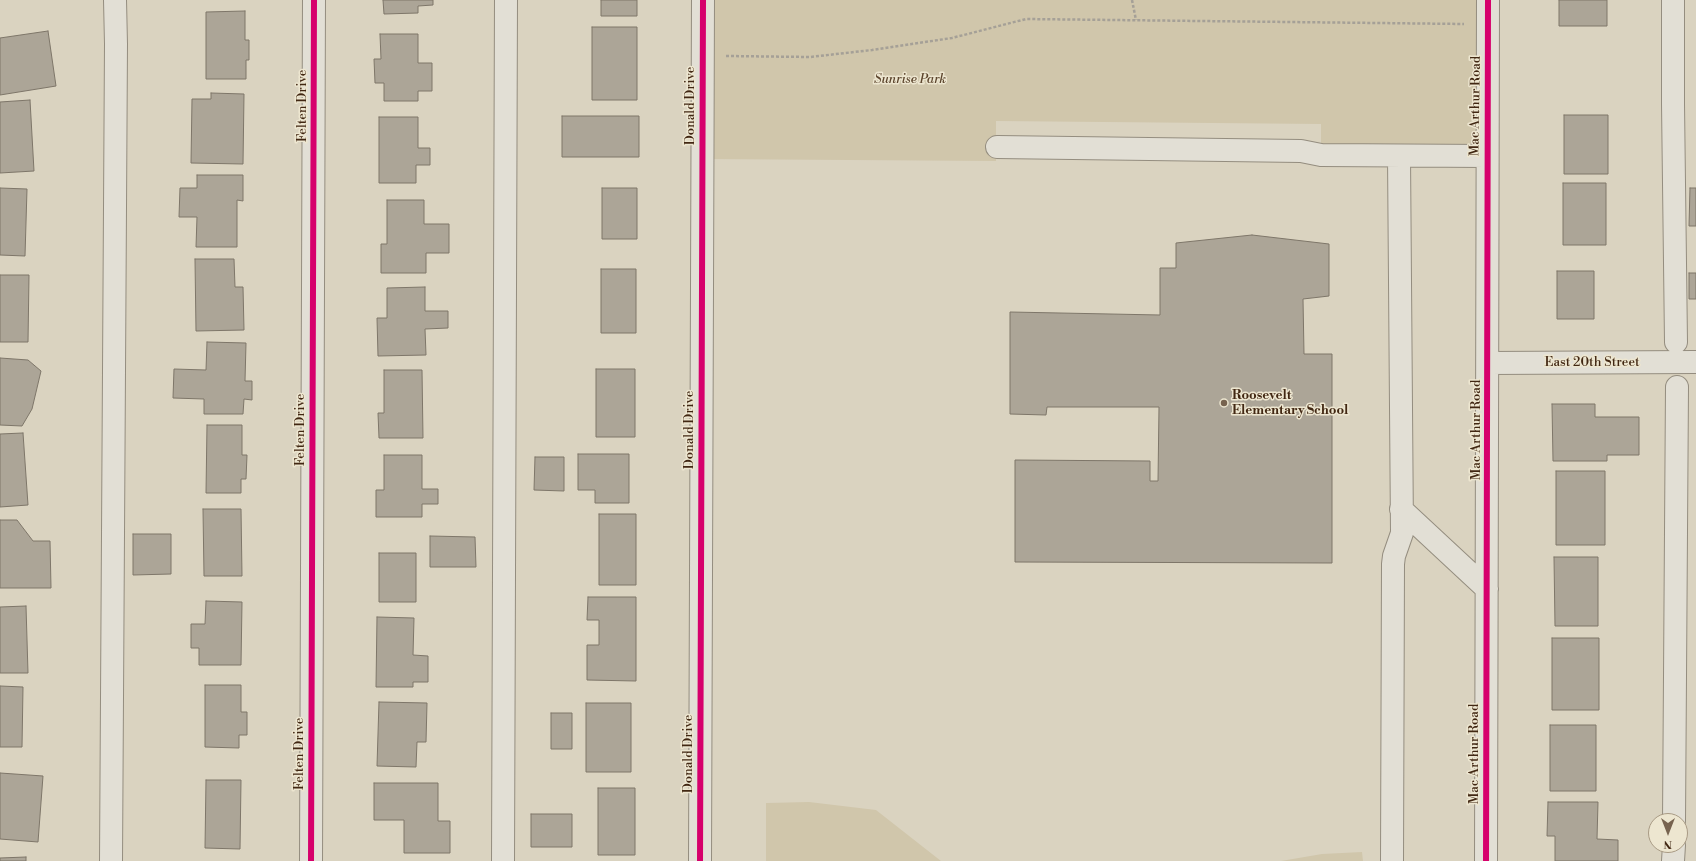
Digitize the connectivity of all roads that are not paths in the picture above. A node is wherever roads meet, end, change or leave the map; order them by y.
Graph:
1 (115, 0) edge
2 (314, 0) edge
3 (506, 0) edge
4 (703, 0) edge
5 (1488, 0) edge
6 (1673, 0) edge
7 (997, 147) dead end
8 (1399, 156) junction
9 (1487, 156) junction
10 (1676, 342) dead end
11 (1696, 362) edge
12 (1488, 363) junction
13 (1677, 388) dead end
14 (1402, 509) junction
15 (1487, 589) junction
16 (1674, 813) edge
17 (111, 861) edge
18 (310, 861) edge
19 (503, 861) edge
20 (700, 861) edge
21 (1392, 861) edge
22 (1486, 861) edge

1 - 17 street
2 - 18 street, Felten Drive
3 - 19 street
4 - 20 street, Donald Drive
5 - 9 street, Mac Arthur Road
6 - 10 street
7 - 8 street
8 - 9 street
8 - 14 street
9 - 12 street, Mac Arthur Road
11 - 12 street, East 20th Street
12 - 15 street, Mac Arthur Road
13 - 16 street
14 - 15 street
14 - 21 street
15 - 22 street, Mac Arthur Road

